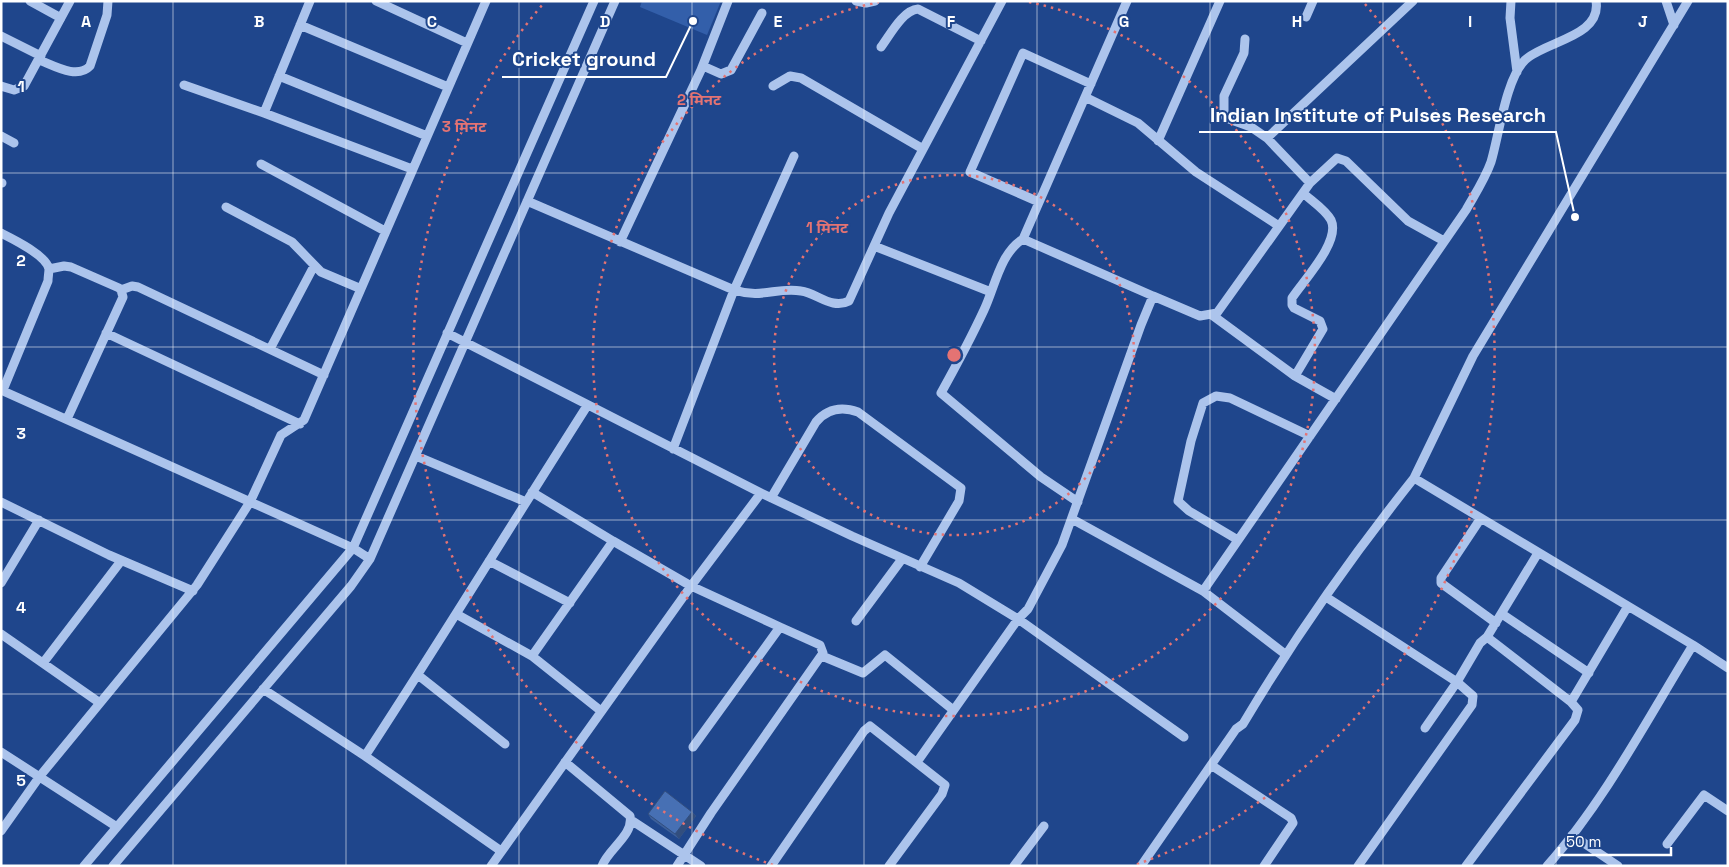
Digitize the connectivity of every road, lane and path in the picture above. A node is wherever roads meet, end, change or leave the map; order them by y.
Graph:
1 (30, 1) edge
2 (70, 1) edge
3 (108, 1) edge
4 (310, 1) edge
5 (376, 1) edge
6 (486, 1) edge
7 (615, 1) edge
8 (728, 1) edge
9 (856, 1) edge
10 (875, 1) edge
11 (1002, 1) edge
12 (1127, 1) edge
13 (1220, 1) edge
14 (1313, 1) edge
15 (1413, 1) edge
16 (1511, 1) edge
17 (1596, 1) edge
18 (1666, 1) edge
19 (1688, 1) edge
20 (593, 2) edge
21 (762, 13) dead end
22 (1306, 16) dead end
23 (61, 18) junction
24 (300, 25) junction
25 (1674, 25) junction
26 (1, 36) edge
27 (1245, 40) dead end
28 (981, 41) junction
29 (467, 43) junction
30 (881, 46) dead end
31 (40, 58) junction
32 (703, 66) junction
33 (1517, 72) junction
34 (279, 76) junction
35 (1091, 84) junction
36 (184, 85) dead end
37 (1, 86) edge
38 (773, 86) dead end
39 (448, 87) junction
40 (1085, 97) junction
41 (264, 112) junction
42 (1, 136) edge
43 (427, 136) junction
44 (1267, 138) junction
45 (1158, 141) junction
46 (14, 143) dead end
47 (923, 149) junction
48 (794, 156) dead end
49 (262, 164) dead end
50 (412, 169) junction
51 (1310, 184) junction
52 (1303, 193) junction
53 (527, 202) junction
54 (1039, 202) junction
55 (226, 207) dead end
56 (1279, 226) junction
57 (385, 231) junction
58 (1, 233) edge
59 (1023, 239) junction
60 (1444, 241) junction
61 (620, 242) junction
62 (874, 246) junction
63 (314, 266) junction
64 (49, 269) junction
65 (359, 288) junction
66 (122, 290) junction
67 (734, 290) junction
68 (992, 292) junction
69 (1153, 296) junction
70 (1212, 316) junction
71 (106, 333) junction
72 (447, 333) junction
73 (464, 344) junction
74 (270, 349) junction
75 (324, 374) junction
76 (1295, 376) junction
77 (2, 390) edge
78 (1336, 399) junction
79 (587, 406) junction
80 (67, 419) junction
81 (300, 424) junction
82 (1310, 436) junction
83 (673, 448) junction
84 (416, 456) junction
85 (1414, 478) junction
86 (532, 492) junction
87 (761, 493) junction
88 (771, 498) junction
89 (1, 502) edge
90 (250, 502) junction
91 (526, 502) junction
92 (1078, 502) junction
93 (1481, 518) junction
94 (1072, 519) junction
95 (39, 520) junction
96 (1238, 540) junction
97 (613, 541) junction
98 (353, 548) junction
99 (1538, 553) junction
100 (370, 559) junction
101 (902, 559) junction
102 (121, 561) junction
103 (489, 561) junction
104 (920, 567) junction
105 (1, 583) edge
106 (691, 586) junction
107 (193, 591) junction
108 (1203, 591) junction
109 (1326, 597) junction
110 (570, 603) junction
111 (1628, 606) junction
112 (1502, 614) junction
113 (458, 615) junction
114 (1018, 619) junction
115 (856, 620) dead end
116 (1496, 623) junction
117 (780, 627) junction
118 (1, 634) edge
119 (1488, 638) junction
120 (1693, 645) junction
121 (1285, 654) junction
122 (532, 656) junction
123 (822, 656) junction
124 (44, 663) junction
125 (1728, 668) edge
126 (1589, 673) junction
127 (418, 675) junction
128 (1457, 682) junction
129 (263, 689) junction
130 (100, 702) junction
131 (1571, 702) junction
132 (952, 709) junction
133 (602, 711) junction
134 (1425, 728) dead end
135 (1184, 737) dead end
136 (505, 744) dead end
137 (692, 747) dead end
138 (1, 752) edge
139 (366, 756) junction
140 (564, 762) junction
141 (916, 762) junction
142 (1211, 766) junction
143 (40, 776) junction
144 (1728, 811) edge
145 (631, 820) junction
146 (1044, 826) dead end
147 (117, 827) junction
148 (1, 831) edge
149 (1572, 835) junction
150 (1667, 844) dead end
151 (501, 851) junction
152 (685, 854) junction
153 (84, 866) edge
154 (113, 866) edge
155 (490, 866) edge
156 (602, 866) edge
157 (677, 866) edge
158 (701, 866) edge
159 (771, 866) edge
160 (889, 866) edge
161 (1014, 866) edge
162 (1141, 866) edge
163 (1264, 866) edge
164 (1358, 866) edge
165 (1466, 866) edge
166 (1547, 866) edge
167 (1618, 866) edge

1 - 23 street
2 - 23 street
3 - 31 street
4 - 24 street
5 - 29 street
6 - 29 street
7 - 53 street
8 - 32 street
9 - 10 street
11 - 28 street
12 - 35 street
13 - 45 street
14 - 22 street
15 - 44 street
16 - 33 street
17 - 33 street
18 - 25 street
19 - 25 street
20 - 72 street
21 - 32 street
23 - 31 street
24 - 34 street
24 - 39 street
25 - 85 street
26 - 31 street
27 - 44 street
28 - 30 street
28 - 47 street
29 - 39 street
31 - 37 street
32 - 61 street
33 - 60 street
34 - 41 street
34 - 43 street
35 - 40 street
35 - 54 street
36 - 41 street
38 - 47 street
39 - 43 street
40 - 45 street
40 - 54 street
41 - 50 street
42 - 46 street
43 - 50 street
44 - 51 street
45 - 56 street
47 - 62 street
48 - 67 street
49 - 57 street
50 - 57 street
51 - 52 street
51 - 60 street
52 - 56 street
52 - 76 street
53 - 61 street
53 - 73 street
54 - 59 street
55 - 63 street
56 - 70 street
57 - 65 street
58 - 64 street
59 - 68 street
59 - 69 street
60 - 78 street
61 - 67 street
62 - 67 street
62 - 68 street
63 - 65 street
63 - 74 street
64 - 66 street
64 - 77 street
65 - 75 street
66 - 71 street
66 - 74 street
67 - 83 street
68 - 92 street
69 - 70 street
69 - 92 street
70 - 76 street
71 - 80 street
71 - 81 street
72 - 73 street
72 - 98 street
73 - 79 street
73 - 84 street
74 - 75 street
75 - 81 street
76 - 78 street
77 - 80 street
78 - 82 street
79 - 83 street
79 - 86 street
80 - 90 street
81 - 90 street
82 - 96 street
82 - 96 street
83 - 87 street
84 - 91 street
84 - 100 street
85 - 93 street
85 - 109 street
86 - 91 street
86 - 97 street
87 - 88 street
87 - 106 street
88 - 101 street
88 - 104 street
89 - 95 street
90 - 98 street
90 - 107 street
91 - 103 street
92 - 94 street
93 - 99 street
93 - 116 street
94 - 108 street
94 - 114 street
95 - 102 street
95 - 105 street
96 - 108 street
97 - 106 street
97 - 110 street
98 - 100 street
98 - 147 street
99 - 111 street
99 - 112 street
100 - 129 street
101 - 104 street
101 - 115 street
102 - 107 street
102 - 124 street
103 - 110 street
103 - 113 street
104 - 114 street
106 - 117 street
106 - 133 street
107 - 130 street
108 - 121 street
109 - 121 street
109 - 128 street
110 - 122 street
111 - 120 street
111 - 126 street
112 - 116 street
112 - 126 street
113 - 122 street
113 - 127 street
114 - 132 street
114 - 135 street
116 - 119 street
117 - 123 street
117 - 137 street
118 - 124 street
119 - 128 street
119 - 131 street
120 - 125 street
120 - 149 street
121 - 142 street
122 - 133 street
123 - 132 street
123 - 152 street
124 - 130 street
126 - 131 street
127 - 136 street
127 - 139 street
128 - 134 street
128 - 164 street
129 - 139 street
129 - 154 street
130 - 143 street
131 - 165 street
132 - 141 street
133 - 140 street
138 - 143 street
139 - 151 street
140 - 145 street
140 - 151 street
141 - 159 street
141 - 160 street
142 - 162 street
142 - 163 street
143 - 147 street
143 - 148 street
144 - 150 street
145 - 152 street
145 - 156 street
146 - 161 street
147 - 153 street
149 - 166 street
149 - 167 street
151 - 155 street
152 - 157 street
152 - 158 street

